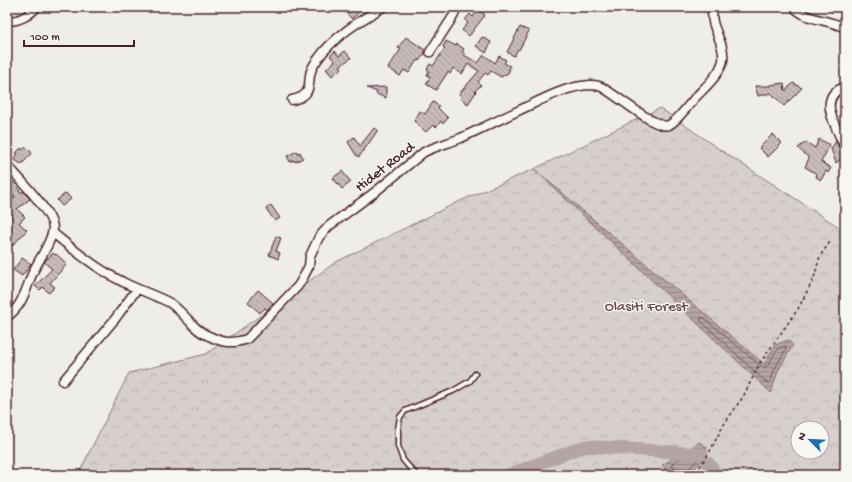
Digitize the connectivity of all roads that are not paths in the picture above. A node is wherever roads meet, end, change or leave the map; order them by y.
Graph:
1 (36, 7) edge
2 (383, 7) edge
3 (455, 7) edge
4 (712, 7) edge
5 (794, 7) edge
6 (7, 21) edge
7 (845, 28) edge
8 (430, 52) dead end
9 (845, 87) edge
10 (292, 100) dead end
11 (845, 147) edge
12 (7, 165) edge
13 (53, 233) junction
14 (137, 289) junction
15 (7, 317) edge
16 (476, 374) dead end
17 (63, 381) dead end
18 (416, 475) edge

1 - 6 street
2 - 10 street
3 - 8 street
4 - 14 street, Hidet Road
5 - 7 street
9 - 11 street
12 - 13 street
13 - 14 street, Hidet Road
13 - 15 street
14 - 17 street
16 - 18 lane

